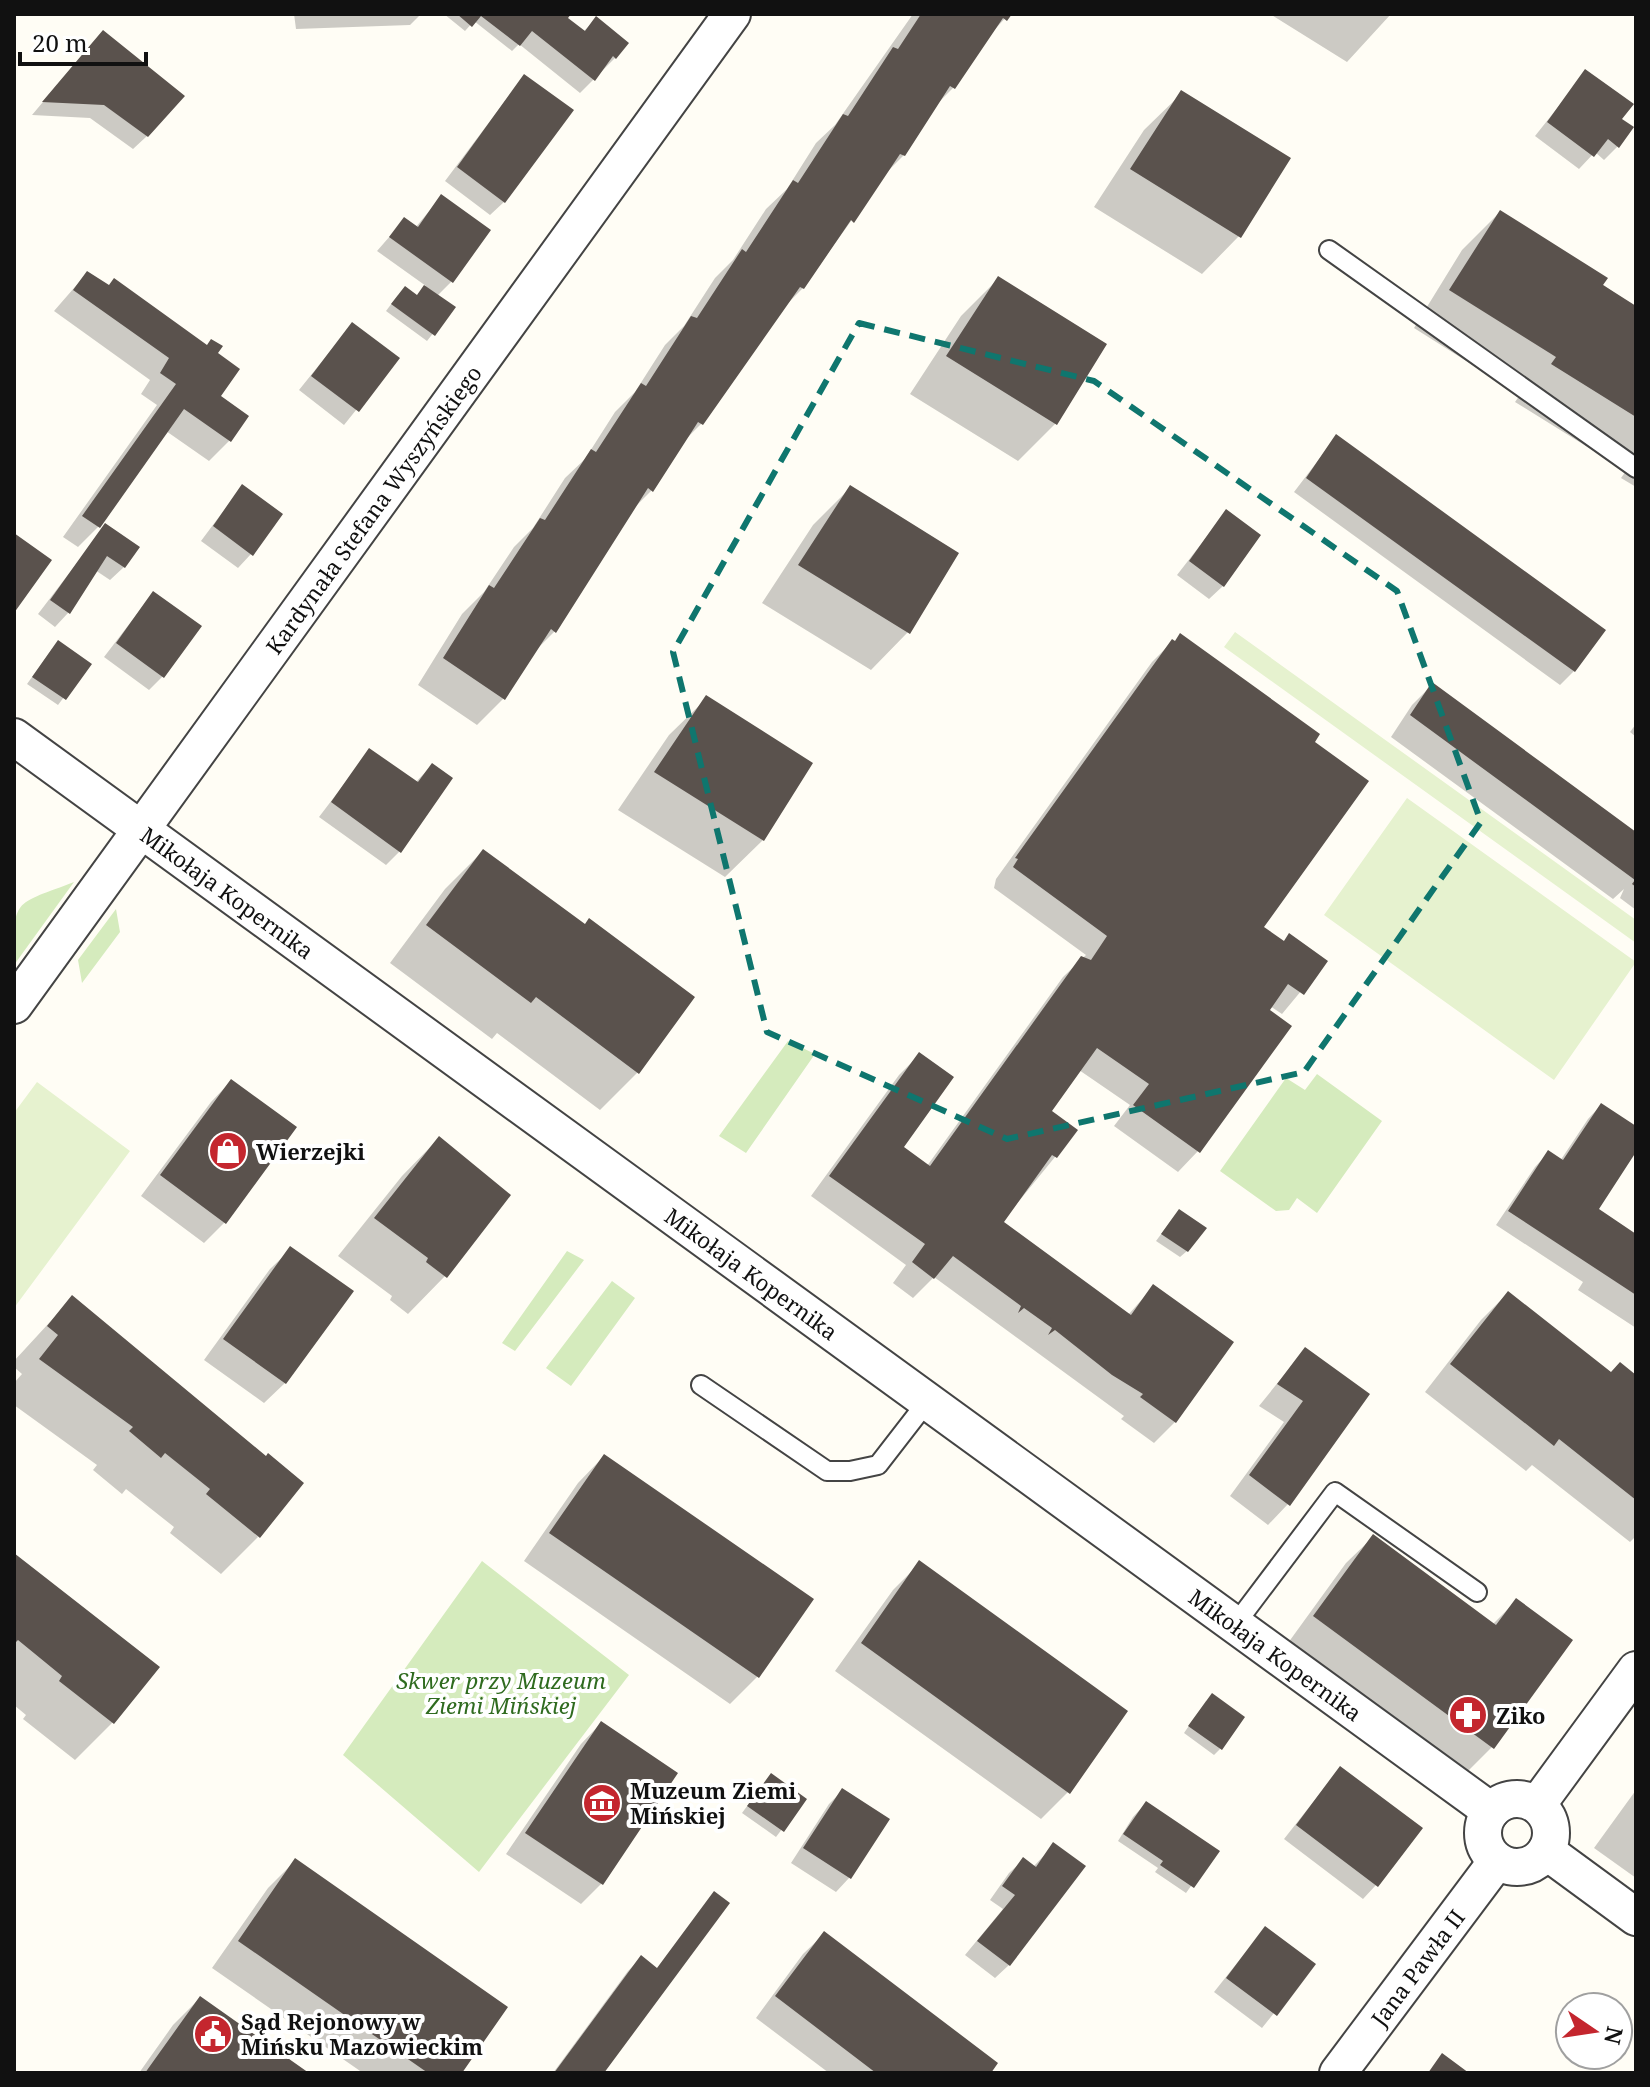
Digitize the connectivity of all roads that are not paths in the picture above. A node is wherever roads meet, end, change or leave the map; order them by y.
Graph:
1 (732, 14) edge
2 (1329, 250) dead end
3 (1636, 468) edge
4 (14, 737) edge
5 (143, 830) junction
6 (14, 1005) edge
7 (701, 1385) dead end
8 (926, 1403) junction
9 (1477, 1592) dead end
10 (1234, 1626) junction
11 (1636, 1670) edge
12 (1537, 1805) junction
13 (1491, 1811) junction
14 (1546, 1851) junction
15 (1497, 1861) junction
16 (1636, 1917) edge
17 (1338, 2073) edge

1 - 5 street, Kardynała Stefana Wyszyńskiego
2 - 3 lane
4 - 5 street, Mikołaja Kopernika
5 - 6 street, Kardynała Stefana Wyszyńskiego
5 - 8 street, Mikołaja Kopernika
7 - 8 lane
8 - 10 street, Mikołaja Kopernika
9 - 10 lane
10 - 13 street, Mikołaja Kopernika
11 - 12 street
12 - 13 street
12 - 14 street
13 - 15 street
14 - 15 street
14 - 16 street
15 - 17 street, Jana Pawła II

